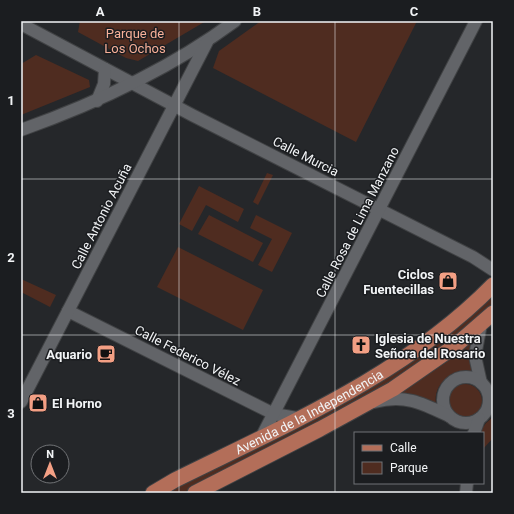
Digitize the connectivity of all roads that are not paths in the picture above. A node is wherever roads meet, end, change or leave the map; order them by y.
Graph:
1 (236, 21) edge
2 (476, 21) edge
3 (21, 24) edge
4 (207, 42) junction
5 (105, 69) junction
6 (133, 83) junction
7 (98, 101) junction
8 (174, 105) junction
9 (21, 130) edge
10 (379, 209) junction
11 (493, 270) edge
12 (493, 285) edge
13 (68, 311) junction
14 (493, 313) edge
15 (480, 324) junction
16 (487, 389) edge
17 (21, 402) edge
18 (369, 404) junction
19 (274, 414) junction
20 (485, 415) edge
21 (297, 418) junction
22 (451, 418) junction
23 (459, 432) edge
24 (475, 432) edge
25 (262, 436) junction
26 (153, 493) edge
27 (195, 493) edge

1 - 4 street
2 - 10 street, Calle Rosa de Lima Manzano
3 - 5 street, Calle Murcia
4 - 6 street
4 - 8 street, Calle Antonio Acuña
5 - 6 street, Calle Murcia
5 - 7 street
6 - 7 street
6 - 8 street, Calle Murcia
7 - 9 street
8 - 10 street, Calle Murcia
8 - 13 street, Calle Antonio Acuña
10 - 11 street, Calle Murcia
10 - 19 street, Calle Rosa de Lima Manzano
12 - 21 main road, Avenida de la Independencia
13 - 17 street, Calle Antonio Acuña
13 - 19 street, Calle Federico Vélez
14 - 15 main road, Avenida de la Independencia
15 - 16 street
15 - 18 main road, Avenida de la Independencia
16 - 20 street
16 - 22 street
18 - 22 street, Avenida de la Independencia
18 - 27 main road, Avenida de la Independencia
19 - 21 street, Calle Federico Vélez
19 - 25 street, Calle Rosa de Lima Manzano
20 - 22 street
20 - 24 street
21 - 25 main road, Avenida de la Independencia
22 - 23 street
25 - 26 main road, Avenida de la Independencia

